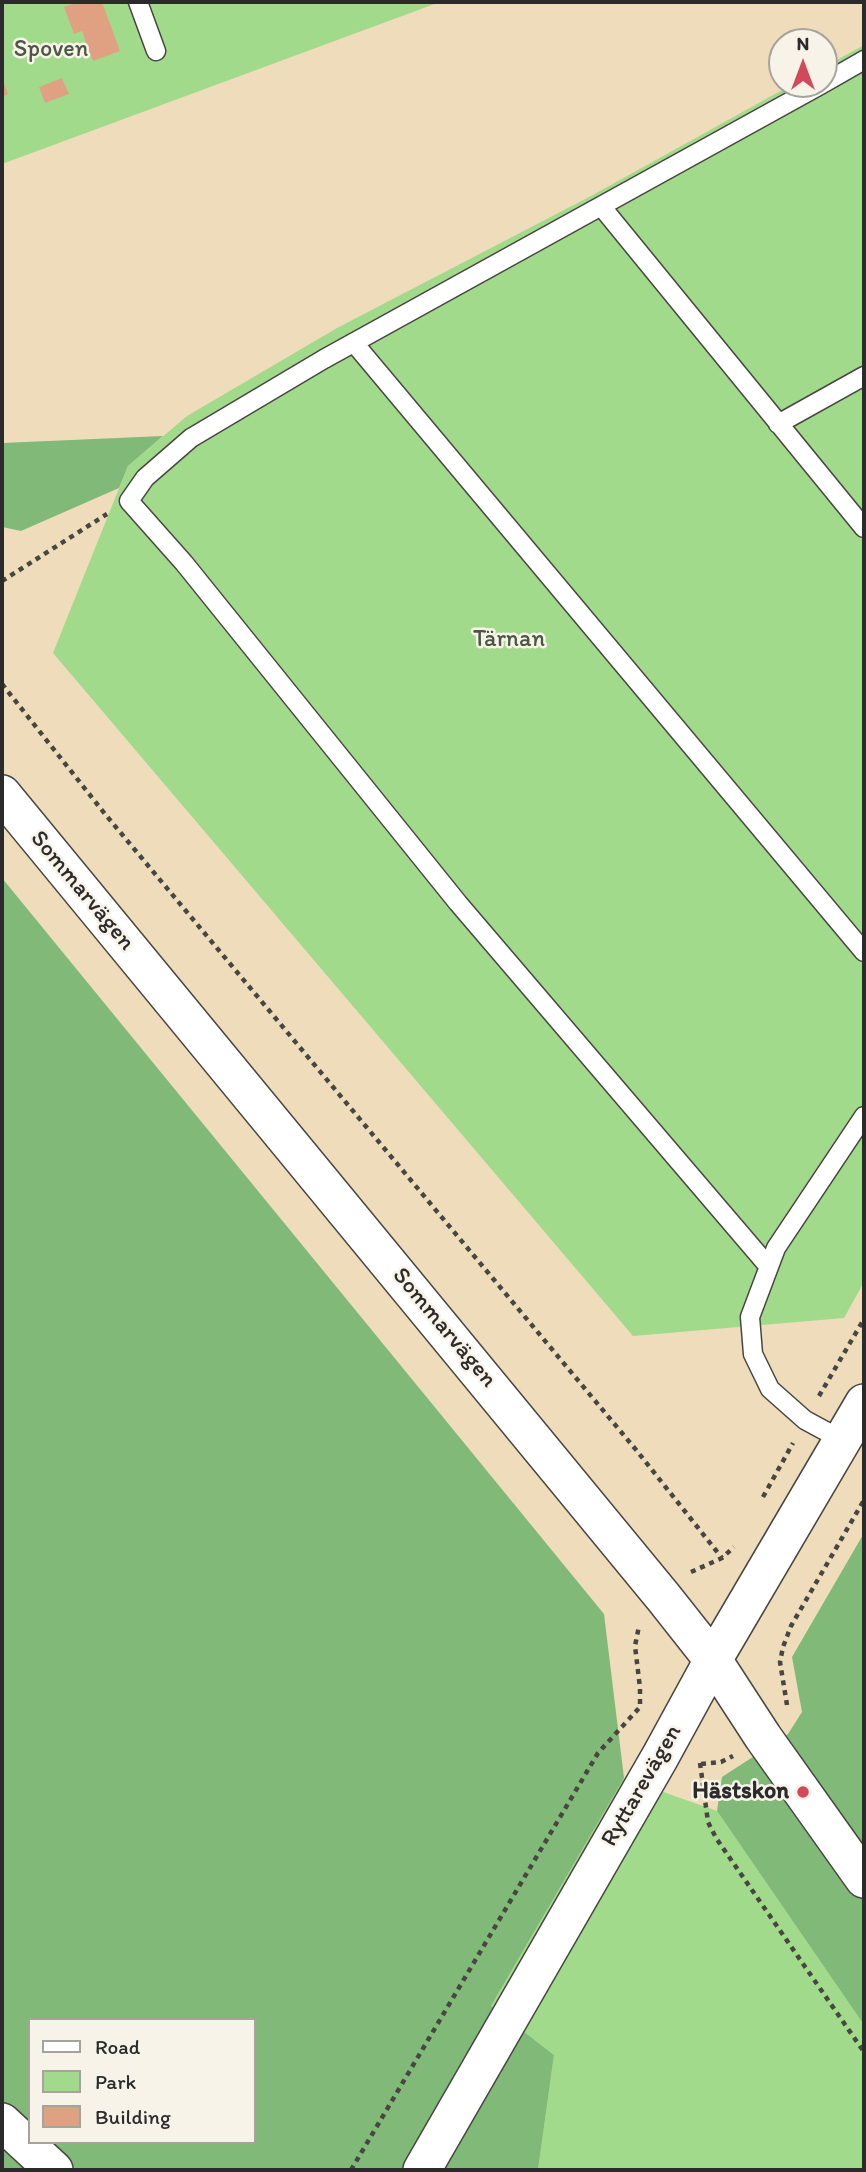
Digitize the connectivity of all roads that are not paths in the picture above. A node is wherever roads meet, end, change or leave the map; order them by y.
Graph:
1 (138, 2) edge
2 (156, 51) dead end
3 (864, 60) edge
4 (838, 75) edge
5 (796, 98) edge
6 (601, 206) junction
7 (354, 344) junction
8 (864, 376) edge
9 (778, 424) junction
10 (864, 528) edge
11 (2, 794) edge
12 (864, 952) edge
13 (864, 1116) edge
14 (769, 1267) junction
15 (864, 1403) edge
16 (842, 1440) junction
17 (713, 1660) junction
18 (864, 1879) edge
19 (2, 2122) edge
20 (54, 2170) edge
21 (422, 2170) edge

1 - 2 lane
3 - 4 lane
5 - 6 lane
6 - 7 lane
6 - 9 lane
7 - 12 lane
7 - 14 lane
8 - 9 lane
9 - 10 lane
11 - 17 street, Sommarvägen
13 - 14 lane
14 - 16 lane
15 - 16 street, Ryttarevägen
16 - 17 street, Ryttarevägen
17 - 18 street, Sommarvägen
17 - 21 street, Ryttarevägen
19 - 20 street

